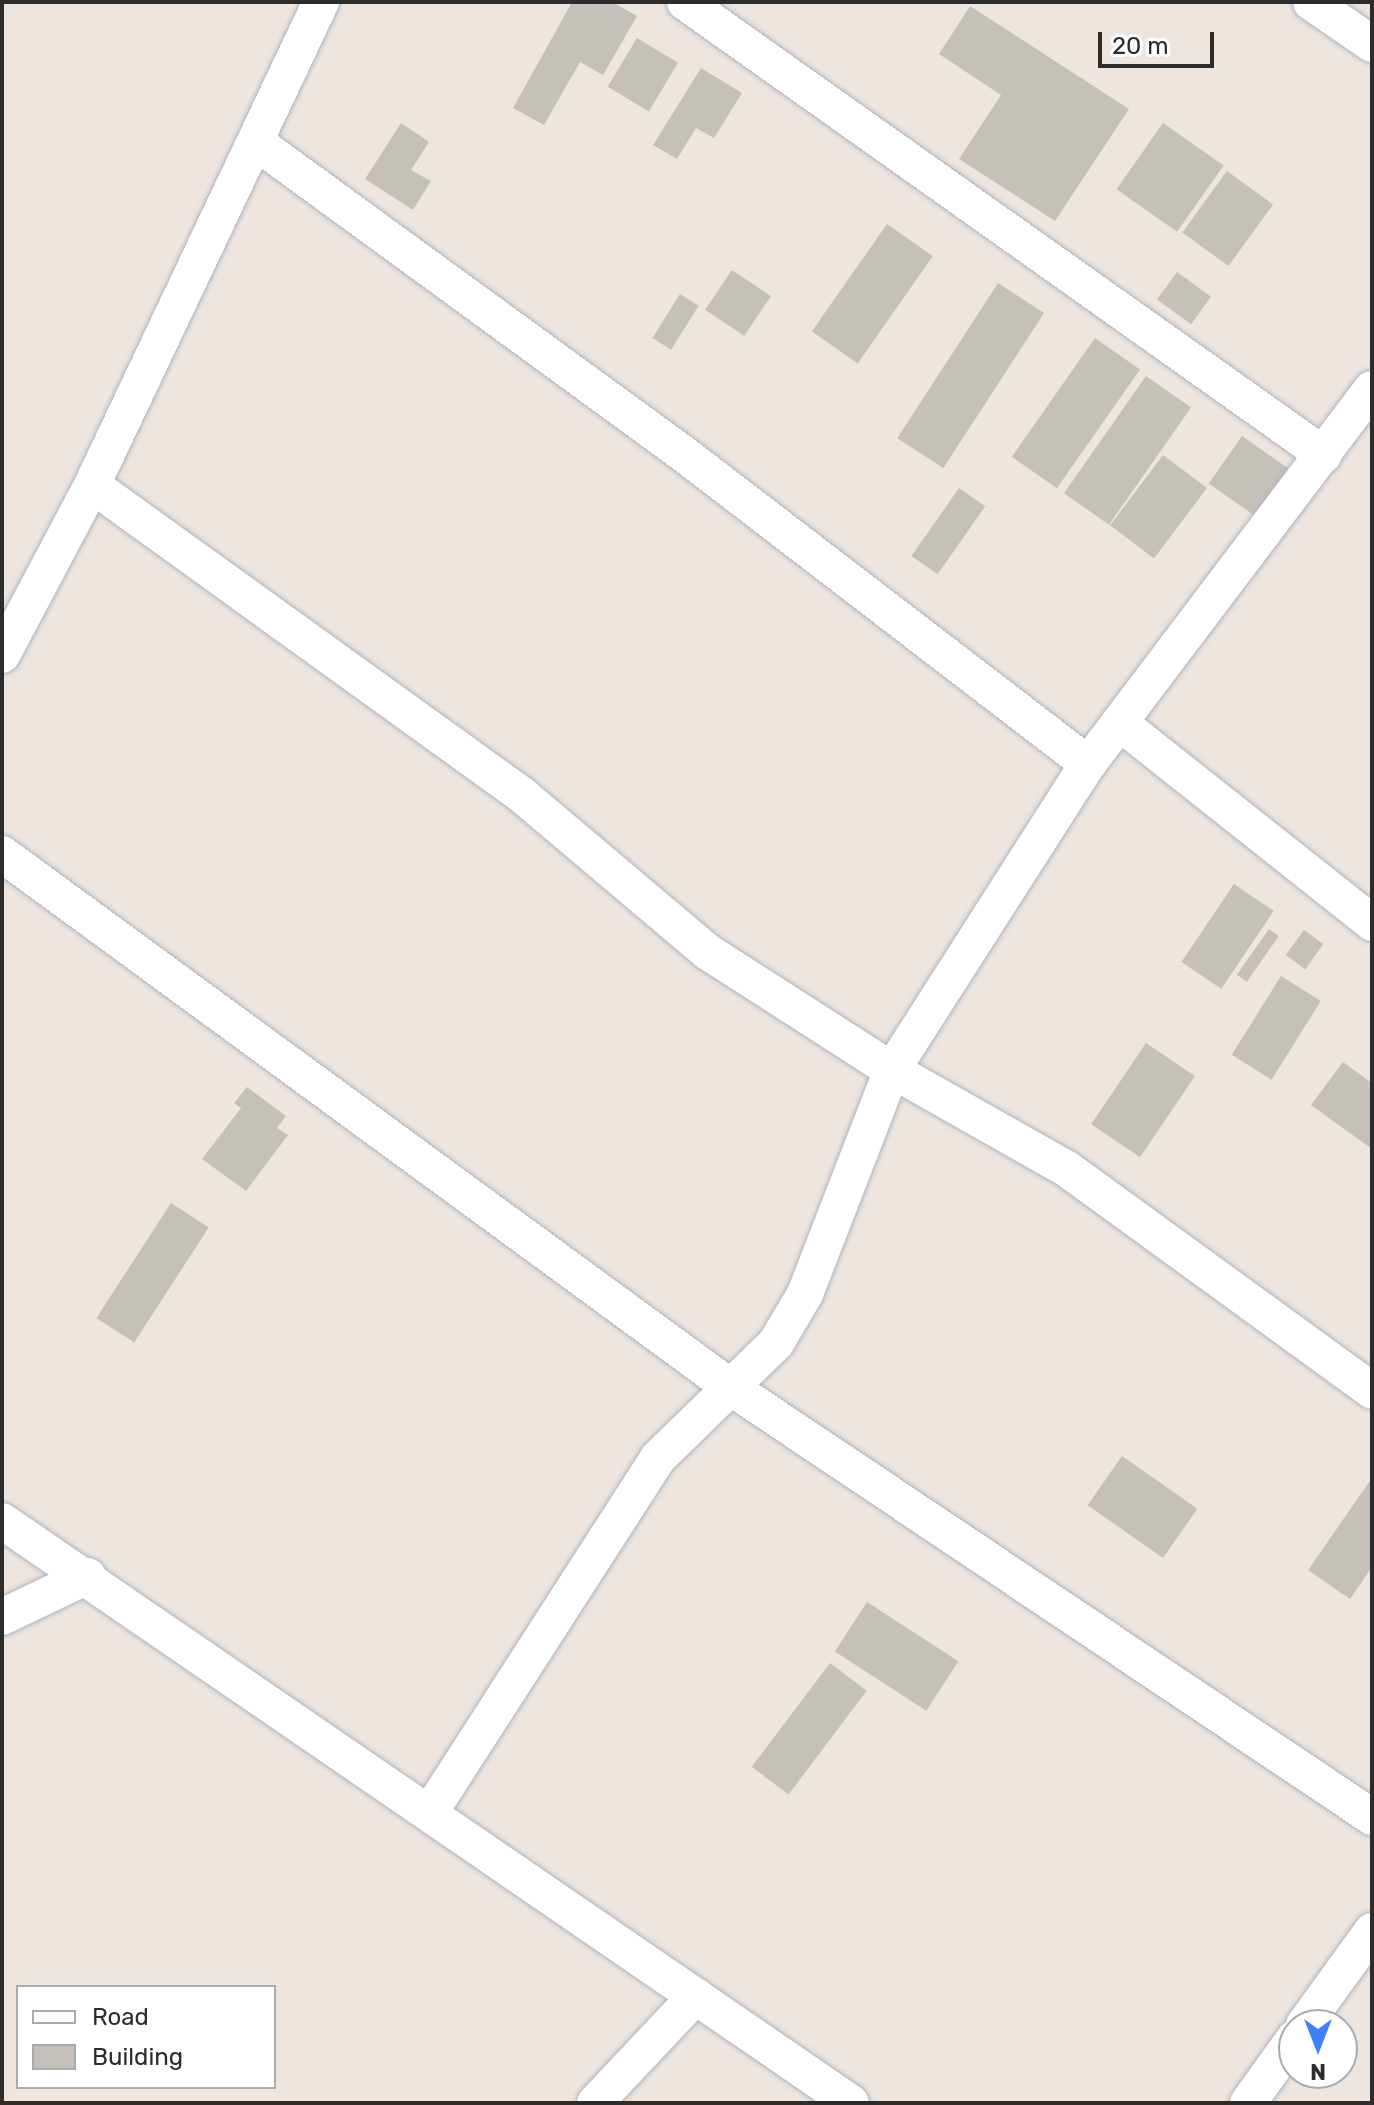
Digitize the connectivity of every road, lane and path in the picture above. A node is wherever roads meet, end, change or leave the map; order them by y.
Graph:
1 (321, 2) edge
2 (685, 2) edge
3 (1311, 2) edge
4 (1372, 44) edge
5 (257, 143) junction
6 (1372, 389) edge
7 (1324, 455) junction
8 (92, 485) junction
9 (2, 655) edge
10 (1120, 723) junction
11 (1088, 764) junction
12 (2, 854) edge
13 (1372, 923) edge
14 (892, 1070) junction
15 (733, 1389) junction
16 (1372, 1391) edge
17 (2, 1521) edge
18 (88, 1576) junction
19 (2, 1617) edge
20 (430, 1812) junction
21 (1372, 1817) edge
22 (1372, 1931) edge
23 (696, 1996) junction
24 (1316, 2009) edge
25 (1278, 2061) edge
26 (595, 2103) edge
27 (851, 2103) edge
28 (1248, 2103) edge

1 - 5 street
2 - 7 street
3 - 4 street
5 - 8 street
5 - 11 street
6 - 7 street
7 - 10 street
8 - 9 street
8 - 14 street
10 - 11 street
10 - 13 street
11 - 14 street
12 - 15 street
14 - 15 street
14 - 16 street
15 - 20 street
15 - 21 street
17 - 18 street
18 - 19 street
18 - 20 street
20 - 23 street
22 - 24 street
23 - 26 street
23 - 27 street
25 - 28 street

